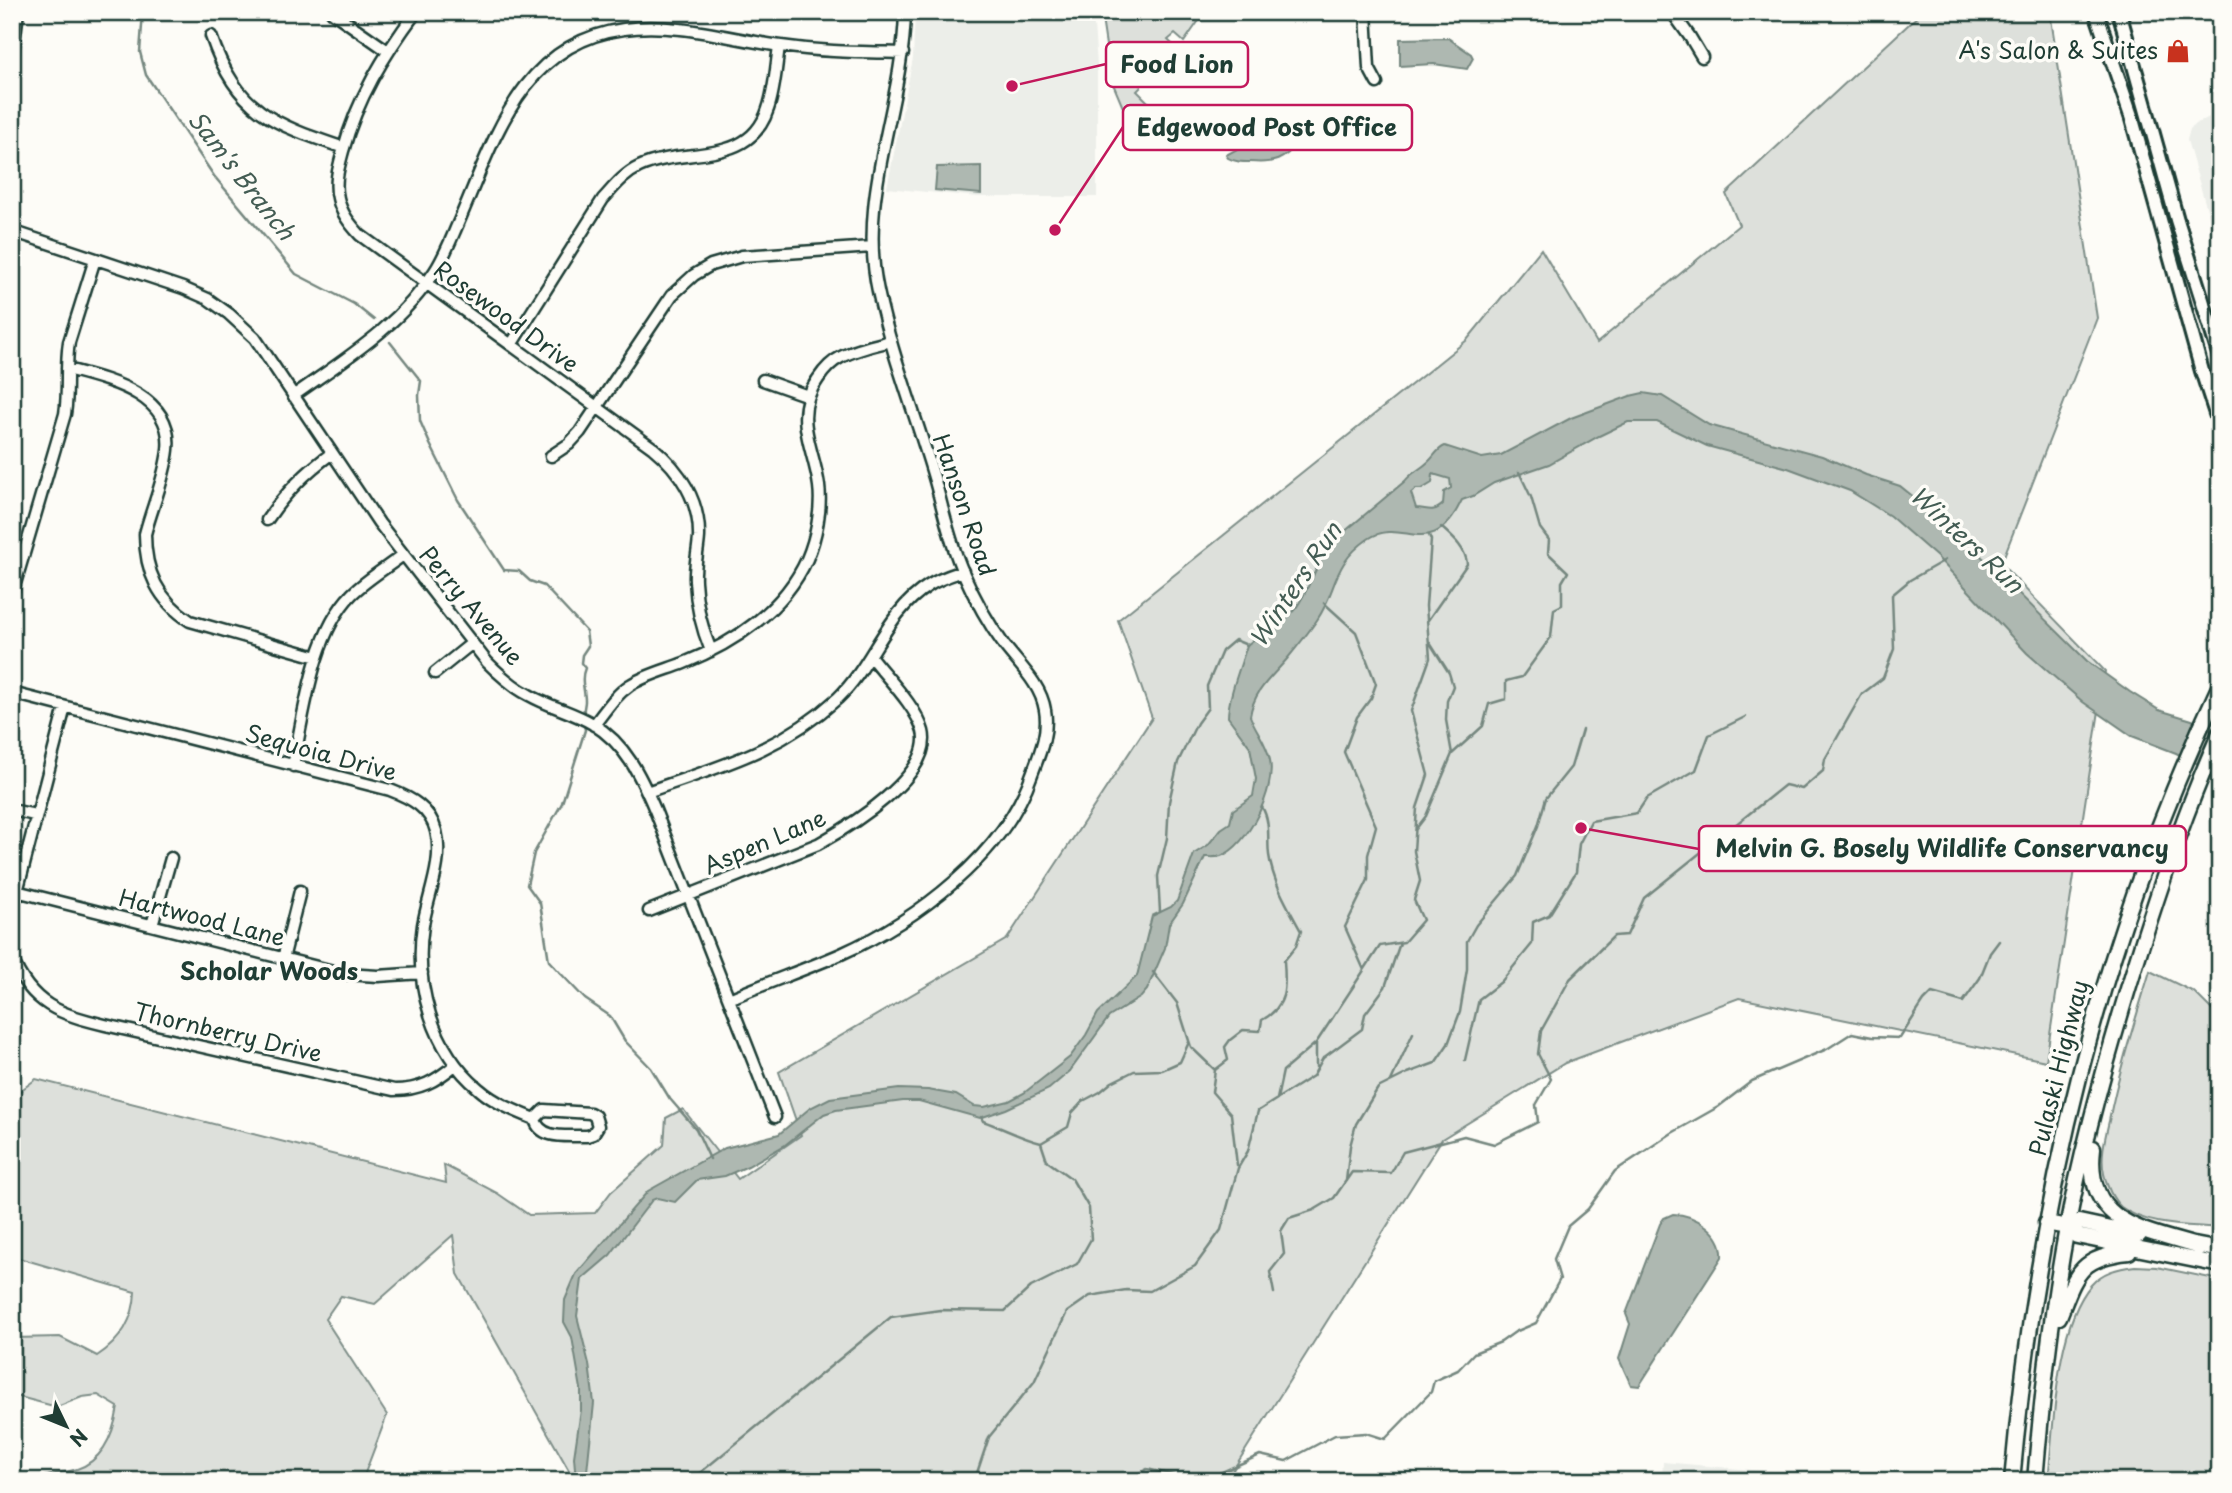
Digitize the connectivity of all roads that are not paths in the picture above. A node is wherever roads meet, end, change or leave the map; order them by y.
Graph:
1 (18, 12) edge
2 (332, 12) edge
3 (416, 12) edge
4 (905, 12) edge
5 (1367, 12) edge
6 (1672, 12) edge
7 (2122, 12) edge
8 (2097, 16) edge
9 (211, 36) dead end
10 (779, 46) junction
11 (388, 51) junction
12 (903, 53) junction
13 (1702, 57) dead end
14 (12, 59) edge
15 (1377, 83) dead end
16 (344, 148) junction
17 (12, 231) edge
18 (872, 247) junction
19 (95, 259) junction
20 (426, 283) junction
21 (891, 341) junction
22 (511, 345) junction
23 (2220, 357) edge
24 (67, 369) junction
25 (763, 380) dead end
26 (293, 396) junction
27 (807, 396) junction
28 (597, 407) junction
29 (2220, 426) edge
30 (332, 453) junction
31 (551, 456) dead end
32 (267, 520) dead end
33 (403, 555) junction
34 (962, 571) junction
35 (12, 594) edge
36 (471, 644) junction
37 (712, 650) junction
38 (317, 657) junction
39 (871, 657) junction
40 (435, 673) dead end
41 (2220, 685) edge
42 (12, 693) edge
43 (65, 707) junction
44 (594, 725) junction
45 (2220, 733) edge
46 (293, 766) junction
47 (647, 792) junction
48 (12, 810) edge
49 (35, 815) junction
50 (171, 858) dead end
51 (16, 891) junction
52 (300, 891) dead end
53 (688, 896) junction
54 (12, 911) edge
55 (649, 911) dead end
56 (152, 925) junction
57 (12, 958) edge
58 (283, 958) junction
59 (422, 973) junction
60 (729, 999) junction
61 (454, 1065) junction
62 (2101, 1082) junction
63 (775, 1117) dead end
64 (535, 1119) junction
65 (2046, 1223) junction
66 (2070, 1227) junction
67 (2200, 1247) junction
68 (2140, 1250) junction
69 (2220, 1250) edge
70 (2220, 1265) edge
71 (2050, 1338) junction
72 (2017, 1420) junction
73 (2006, 1481) edge
74 (2012, 1481) edge
75 (2035, 1481) edge

1 - 14 street
2 - 11 street
3 - 11 street, Rosewood Drive
4 - 12 street, Hanson Road
5 - 15 street
6 - 13 street
7 - 23 main road
8 - 29 main road
9 - 16 street
10 - 12 street
10 - 20 street
10 - 22 street
11 - 16 street, Rosewood Drive
12 - 18 street, Hanson Road
16 - 20 street, Rosewood Drive
17 - 19 street, Perry Avenue
18 - 21 street, Hanson Road
18 - 28 street
19 - 24 street
19 - 26 street, Perry Avenue
20 - 22 street, Rosewood Drive
20 - 26 street
21 - 27 street
21 - 34 street, Hanson Road
22 - 28 street, Rosewood Drive
24 - 35 street
24 - 38 street
25 - 27 street
26 - 30 street, Perry Avenue
27 - 37 street
28 - 31 street
28 - 37 street, Rosewood Drive
30 - 32 street
30 - 33 street, Perry Avenue
33 - 36 street, Perry Avenue
33 - 38 street
34 - 39 street
34 - 60 street, Hanson Road
36 - 40 street
36 - 44 street, Perry Avenue
37 - 44 street
38 - 46 street
39 - 47 street
39 - 53 street, Aspen Lane
41 - 65 highway, Pulaski Highway
42 - 43 street, Sequoia Drive
43 - 46 street, Sequoia Drive
43 - 49 street
44 - 47 street, Perry Avenue
45 - 62 highway, Pulaski Highway
46 - 59 street, Sequoia Drive
47 - 53 street, Perry Avenue
48 - 49 street
49 - 51 street
50 - 56 street
51 - 54 street
51 - 56 street, Hartwood Lane
52 - 58 street
53 - 55 street, Aspen Lane
53 - 60 street, Perry Avenue
56 - 58 street, Hartwood Lane
57 - 61 street, Thornberry Drive
58 - 59 street, Hartwood Lane
59 - 61 street, Sequoia Drive
60 - 63 street, Perry Avenue
61 - 64 street, Sequoia Drive
62 - 66 highway, Pulaski Highway
62 - 67 highway
64 - 64 street, Sequoia Drive
65 - 66 highway
65 - 72 highway, Pulaski Highway
66 - 67 highway
66 - 68 highway
66 - 71 highway, Pulaski Highway
67 - 69 highway
68 - 70 highway
68 - 71 highway
71 - 75 highway, Pulaski Highway
72 - 73 highway
72 - 74 highway, Pulaski Highway

